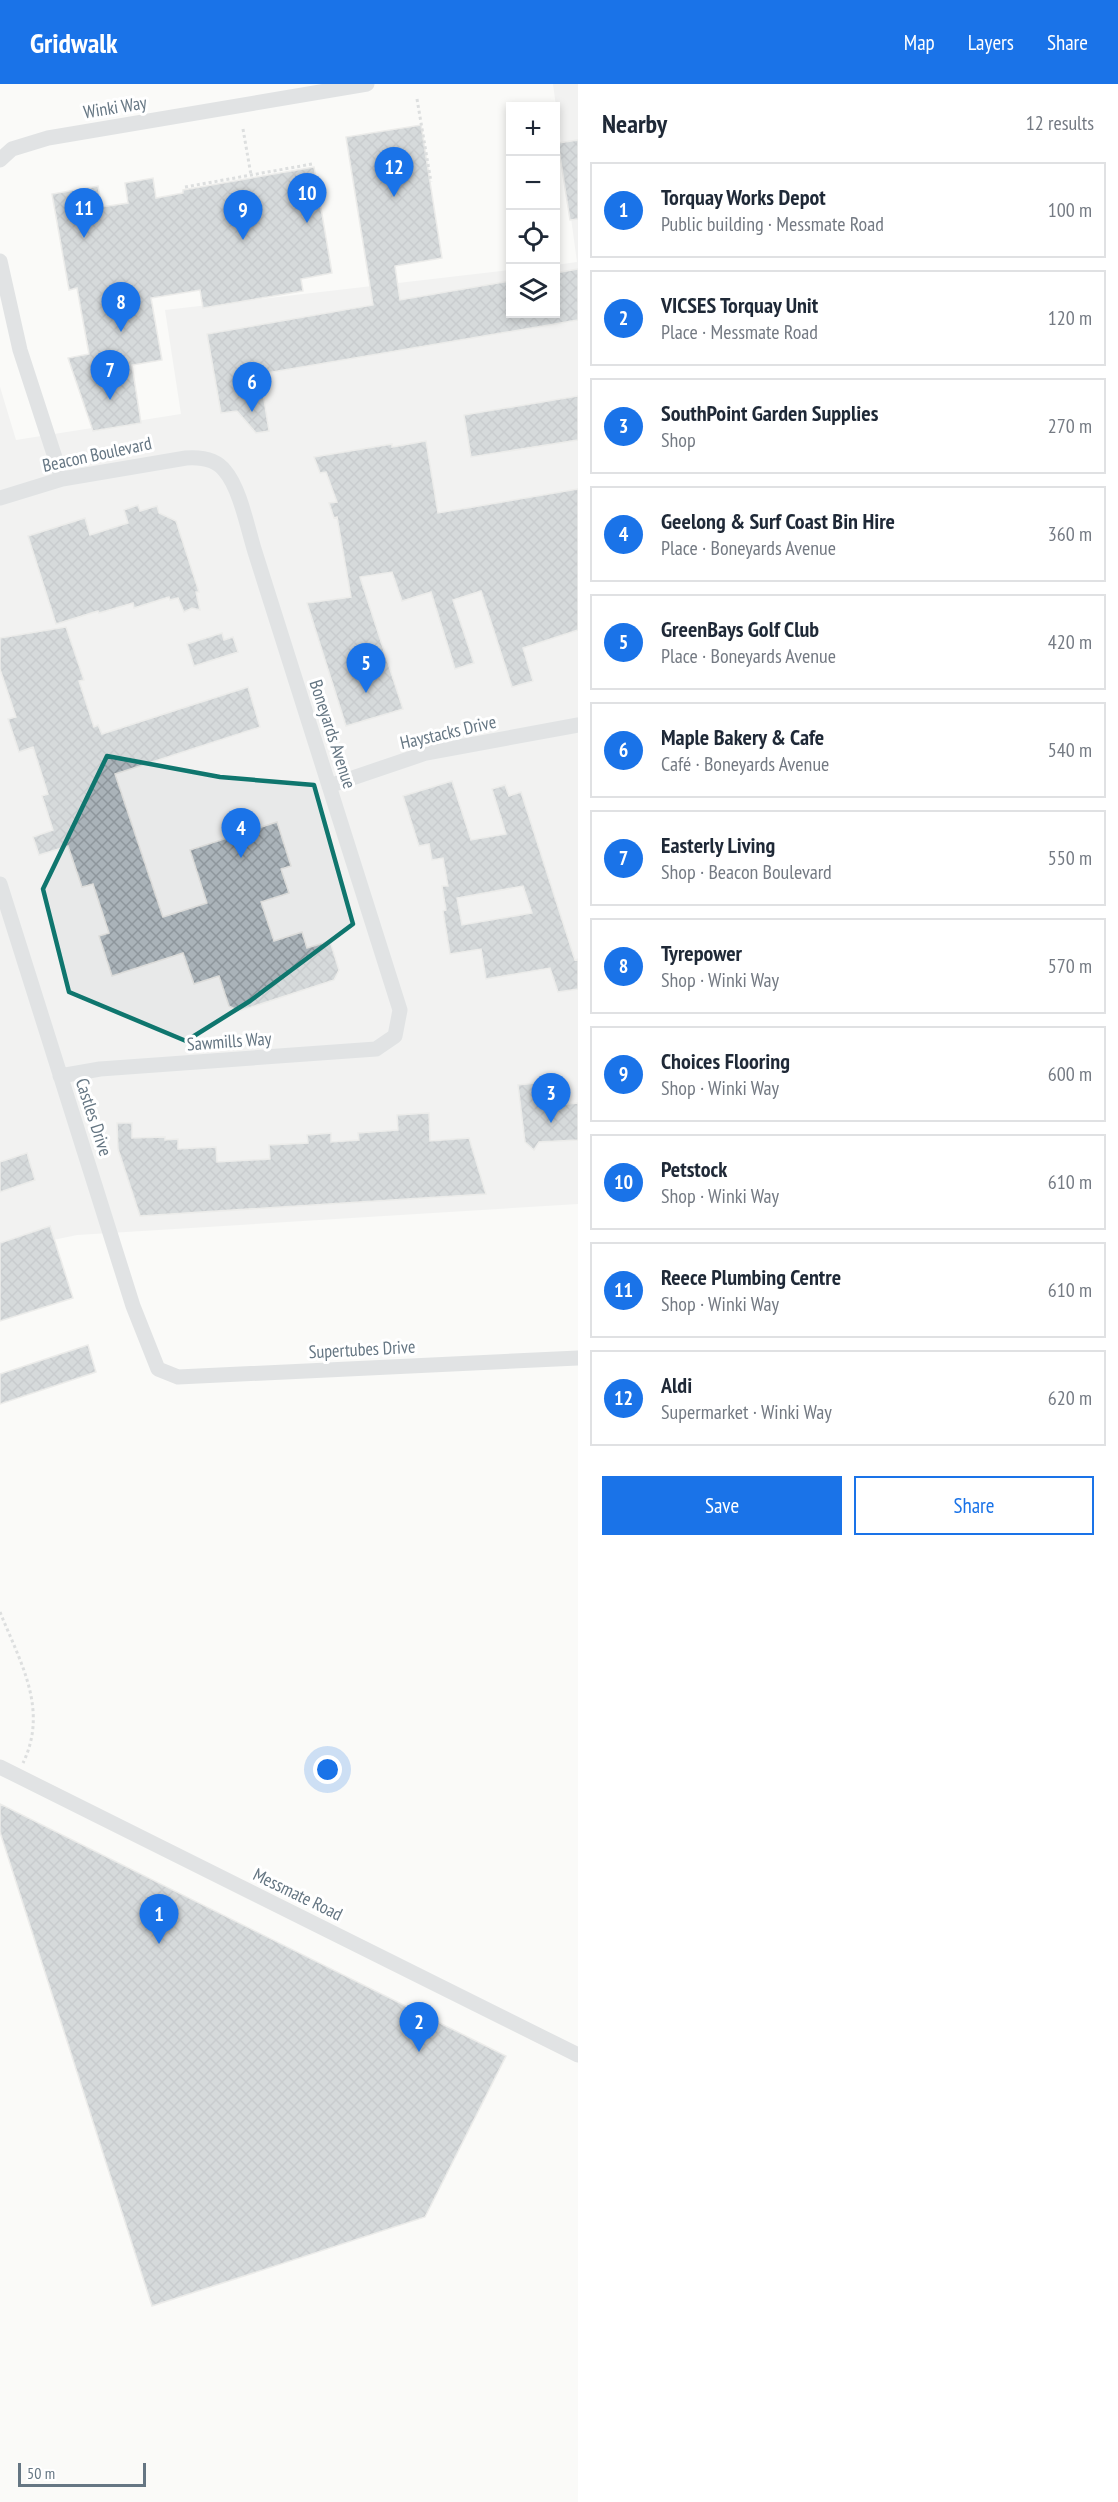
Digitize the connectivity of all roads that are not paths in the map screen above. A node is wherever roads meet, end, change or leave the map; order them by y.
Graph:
1 (367, 84) edge
2 (6, 146) edge
3 (0, 160) edge
4 (0, 261) edge
5 (203, 457) joint
6 (62, 479) junction
7 (0, 498) edge
8 (578, 725) edge
9 (329, 786) junction
10 (0, 884) edge
11 (395, 1036) joint
12 (60, 1076) junction
13 (578, 1358) edge
14 (153, 1362) joint
15 (0, 1767) edge
16 (578, 2055) edge

1 - 2 street, Winki Way
2 - 3 street, Winki Way
4 - 6 street
5 - 6 street, Beacon Boulevard
5 - 9 street, Boneyards Avenue
6 - 7 street, Beacon Boulevard
8 - 9 street, Haystacks Drive
9 - 11 street, Boneyards Avenue
10 - 12 street, Castles Drive
11 - 12 street, Sawmills Way
12 - 14 street, Castles Drive
13 - 14 street, Supertubes Drive
15 - 16 street, Messmate Road

